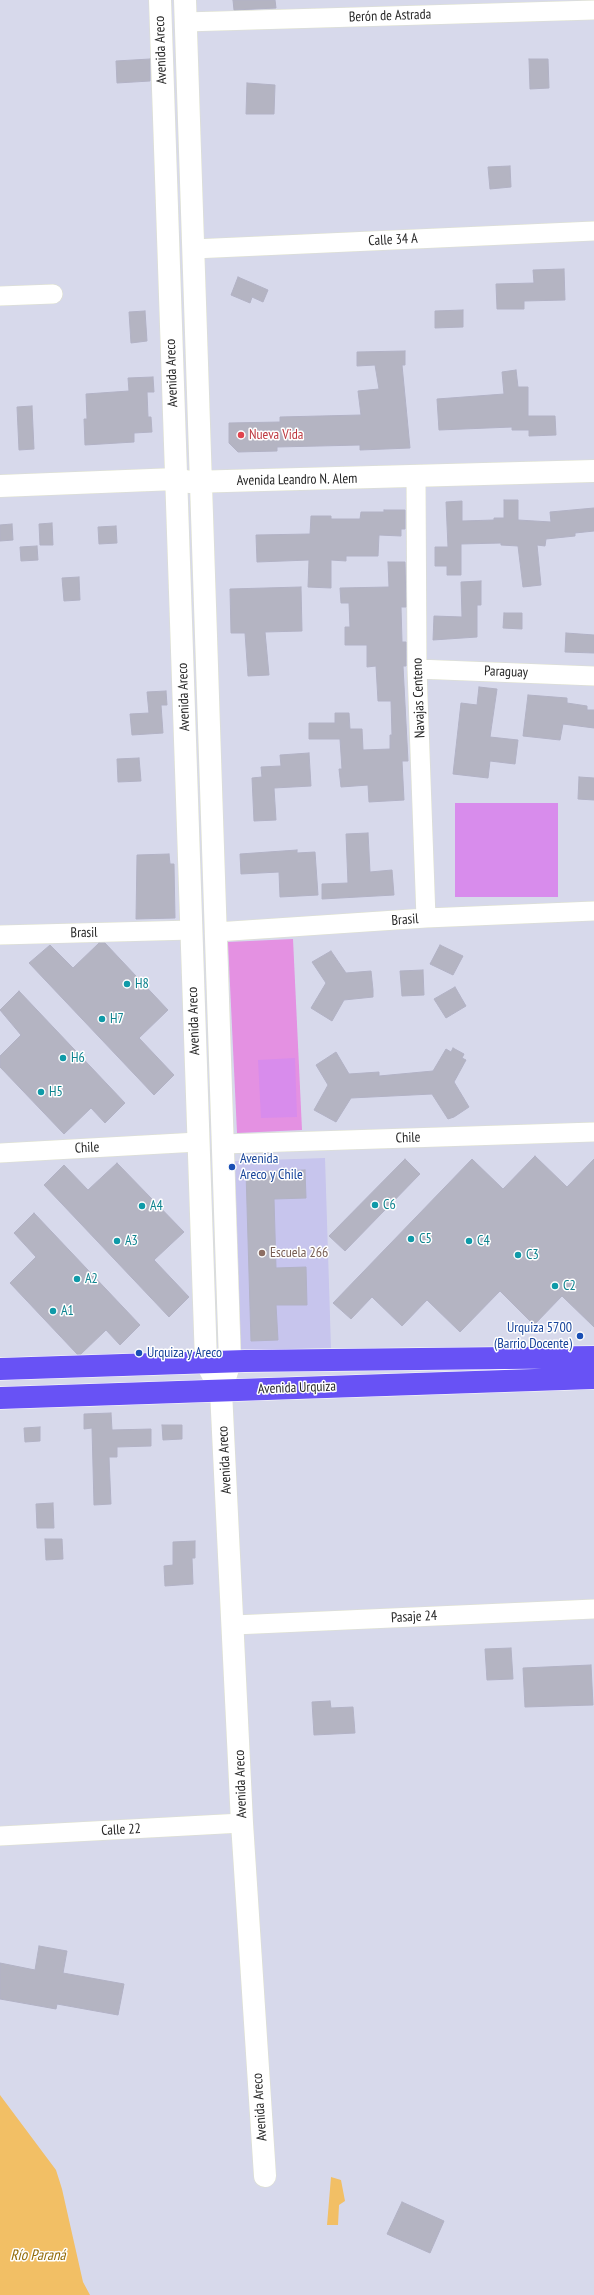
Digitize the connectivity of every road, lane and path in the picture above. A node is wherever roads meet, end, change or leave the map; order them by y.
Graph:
1 (160, 0) edge
2 (184, 0) edge
3 (594, 10) edge
4 (185, 22) junction
5 (594, 231) edge
6 (193, 249) junction
7 (54, 294) dead end
8 (0, 296) edge
9 (594, 471) edge
10 (416, 477) junction
11 (176, 480) junction
12 (201, 482) junction
13 (0, 486) edge
14 (417, 669) junction
15 (594, 676) edge
16 (594, 911) edge
17 (426, 918) junction
18 (192, 930) junction
19 (216, 932) junction
20 (0, 935) edge
21 (594, 1132) edge
22 (198, 1142) junction
23 (223, 1144) junction
24 (0, 1153) edge
25 (594, 1357) edge
26 (206, 1362) junction
27 (230, 1362) junction
28 (0, 1370) edge
29 (594, 1378) edge
30 (221, 1391) junction
31 (0, 1398) edge
32 (594, 1609) edge
33 (234, 1625) junction
34 (242, 1823) junction
35 (0, 1836) edge
36 (265, 2176) dead end

1 - 11 main road, Avenida Areco
2 - 4 main road, Avenida Areco
3 - 4 street, Berón de Astrada
4 - 6 main road, Avenida Areco
5 - 6 street, Calle 34 A
6 - 12 main road, Avenida Areco
7 - 8 street
9 - 10 main road, Avenida Leandro N. Alem
10 - 12 main road, Avenida Leandro N. Alem
10 - 14 street, Navajas Centeno
11 - 12 main road, Avenida Leandro N. Alem
11 - 13 main road, Avenida Leandro N. Alem
11 - 18 main road, Avenida Areco
12 - 19 main road, Avenida Areco
14 - 15 street, Paraguay
14 - 17 street, Navajas Centeno
16 - 17 street, Brasil
17 - 19 street, Brasil
18 - 20 street, Brasil
18 - 22 main road, Avenida Areco
19 - 23 main road, Avenida Areco
21 - 23 street, Chile
22 - 24 street, Chile
22 - 26 main road, Avenida Areco
23 - 27 main road, Avenida Areco
25 - 27 main road, Avenida Urquiza
26 - 27 main road, Avenida Urquiza
26 - 28 main road, Avenida Urquiza
26 - 30 main road, Avenida Areco
27 - 30 main road, Avenida Areco
29 - 30 main road, Avenida Urquiza
30 - 31 main road, Avenida Urquiza
30 - 33 main road, Avenida Areco
32 - 33 street, Pasaje 24
33 - 34 main road, Avenida Areco
34 - 35 street, Calle 22
34 - 36 main road, Avenida Areco

